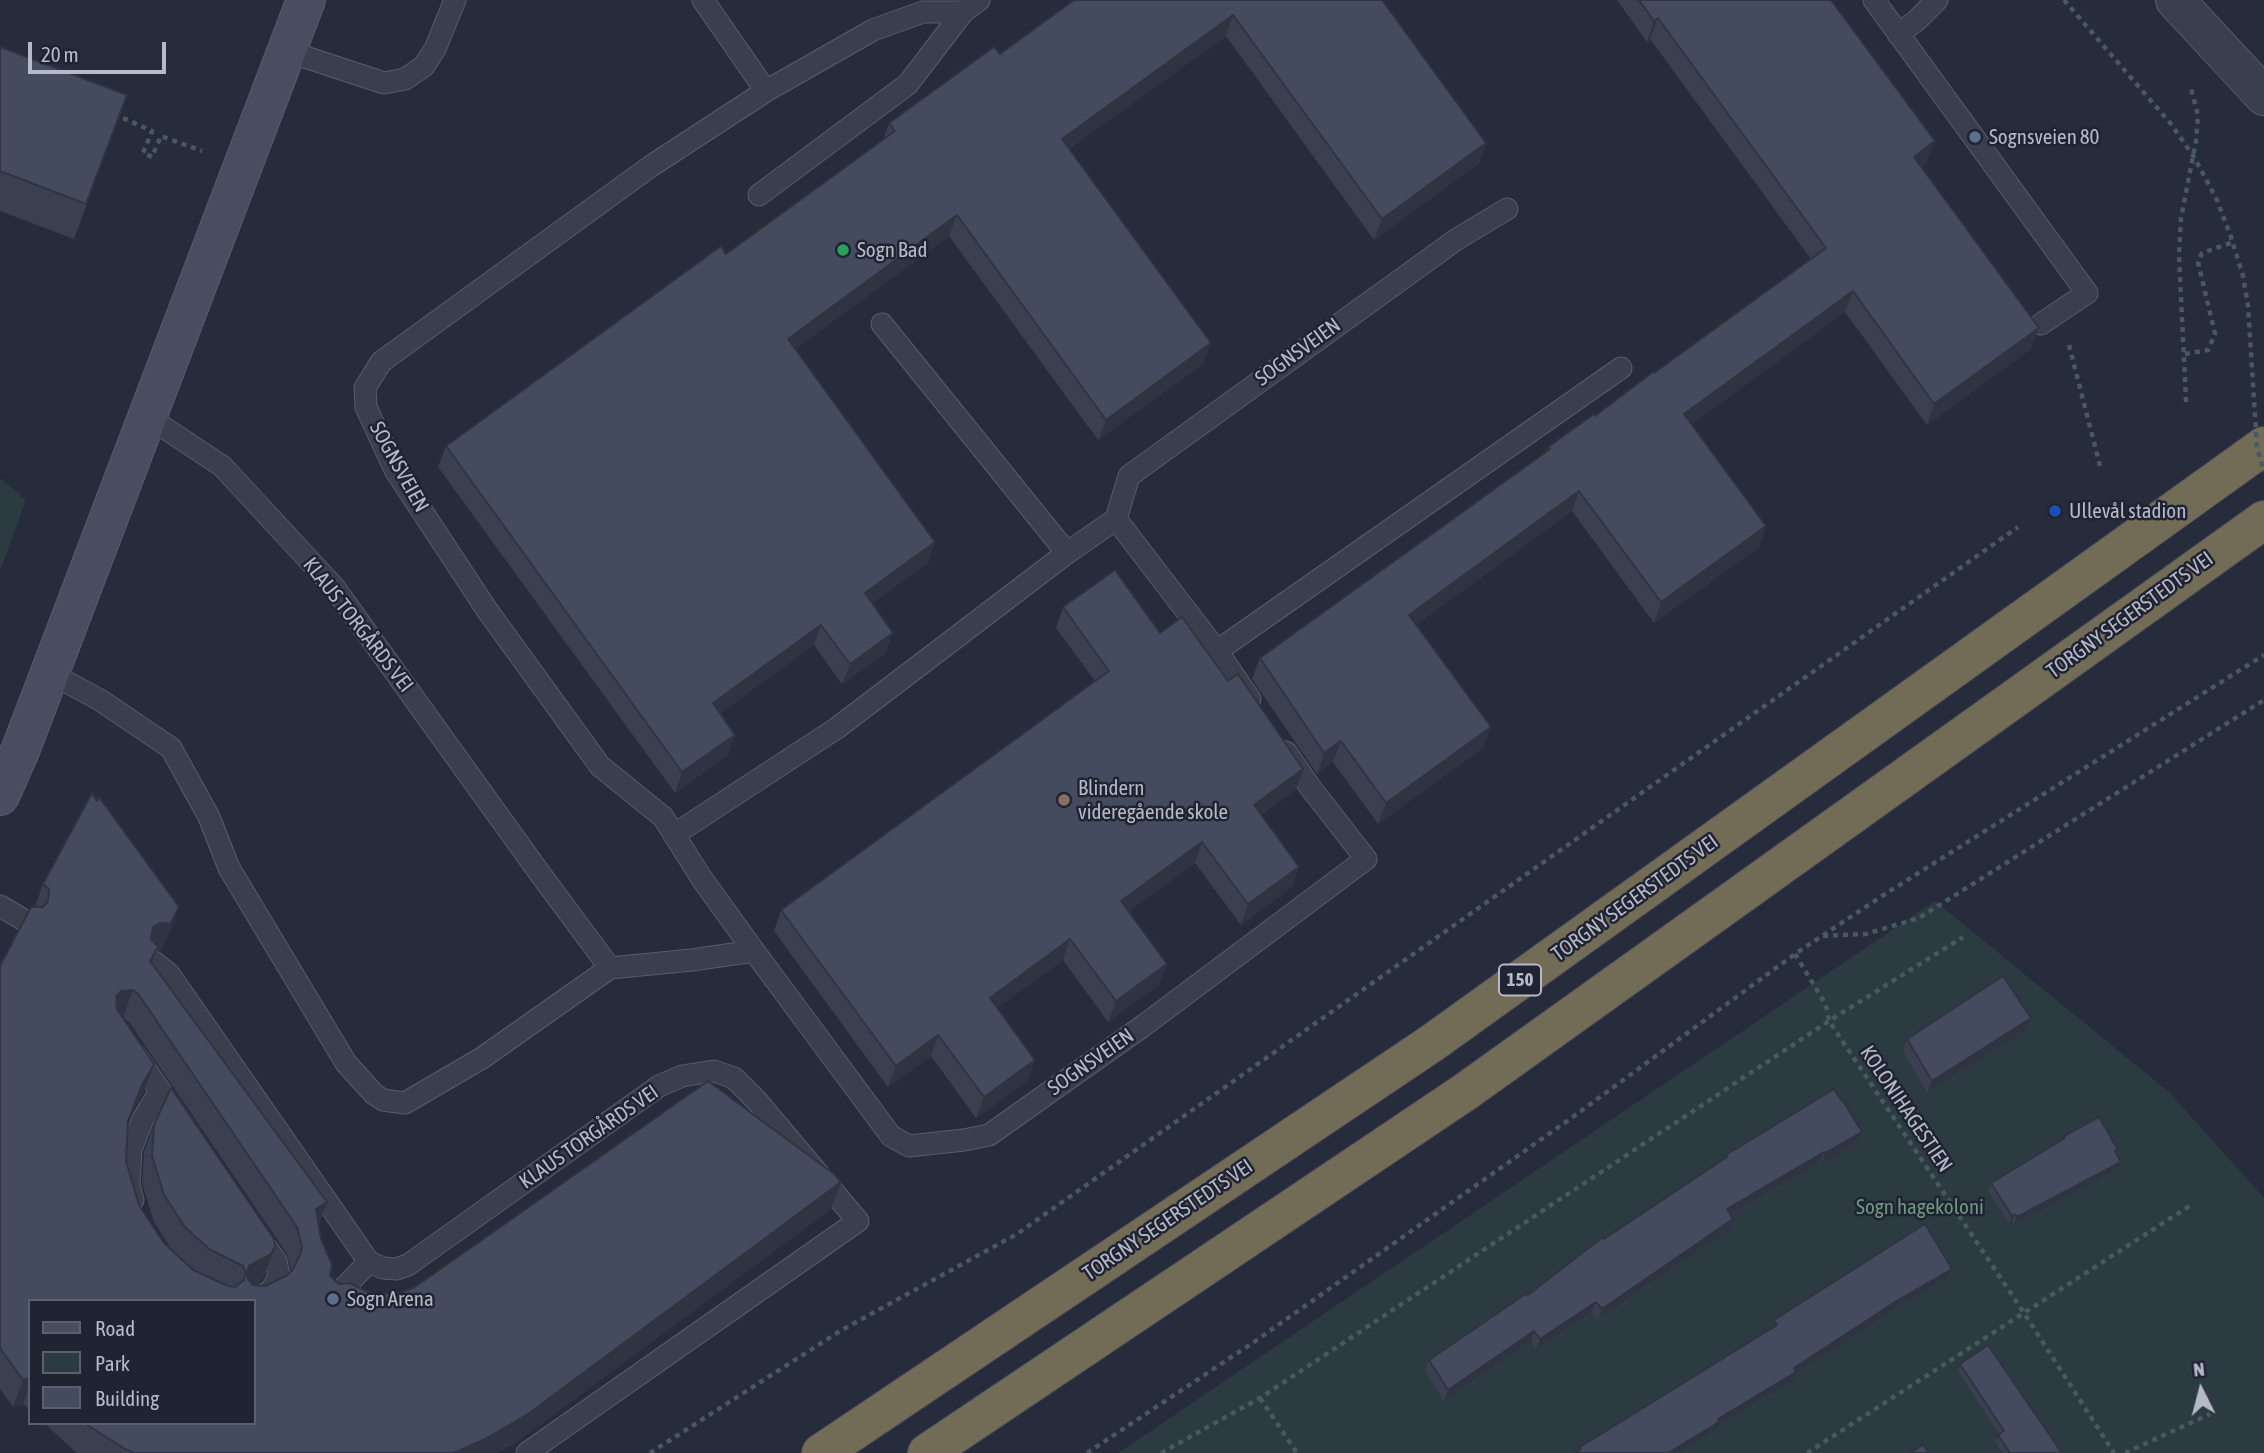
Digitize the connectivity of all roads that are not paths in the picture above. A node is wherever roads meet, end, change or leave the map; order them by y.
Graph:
1 (306, 0) edge
2 (455, 0) edge
3 (703, 0) edge
4 (1874, 0) edge
5 (1937, 0) edge
6 (2175, 0) edge
7 (971, 6) edge
8 (1898, 34) junction
9 (287, 51) junction
10 (766, 91) junction
11 (2264, 96) edge
12 (759, 195) dead end
13 (1507, 209) dead end
14 (883, 324) dead end
15 (2041, 324) dead end
16 (1621, 369) dead end
17 (148, 417) junction
18 (2264, 423) edge
19 (2264, 446) edge
20 (2206, 487) junction
21 (1116, 519) junction
22 (2258, 525) edge
23 (1067, 553) junction
24 (1217, 651) junction
25 (50, 673) junction
26 (0, 796) edge
27 (675, 834) junction
28 (0, 906) edge
29 (27, 922) edge
30 (754, 951) junction
31 (154, 962) edge
32 (610, 968) junction
33 (125, 1039) edge
34 (160, 1091) junction
35 (191, 1136) edge
36 (245, 1216) edge
37 (138, 1217) edge
38 (369, 1262) junction
39 (254, 1299) edge
40 (333, 1299) edge
41 (527, 1453) edge
42 (821, 1453) edge
43 (927, 1453) edge

1 - 9 main road
2 - 9 lane
3 - 10 lane
4 - 8 lane
5 - 8 lane
6 - 11 street
7 - 10 lane, SOGNSVEIEN
7 - 12 lane, SOGNSVEIEN
8 - 15 lane
9 - 17 main road
10 - 27 lane, SOGNSVEIEN
13 - 21 lane, SOGNSVEIEN
14 - 23 lane
16 - 24 lane
17 - 25 main road
17 - 32 lane, KLAUS TORGÅRDS VEI
18 - 20 highway
19 - 20 highway, TORGNY SEGERSTEDTS VEI / 150
20 - 42 highway, TORGNY SEGERSTEDTS VEI / 150
21 - 23 lane
21 - 24 lane, SOGNSVEIEN
22 - 43 highway, TORGNY SEGERSTEDTS VEI
23 - 27 lane
24 - 30 lane, SOGNSVEIEN
25 - 26 main road
25 - 32 lane
27 - 30 lane, SOGNSVEIEN
28 - 29 lane
30 - 32 lane
31 - 38 lane
33 - 34 lane
34 - 35 lane
34 - 37 lane
36 - 39 lane
38 - 40 lane
38 - 41 lane, KLAUS TORGÅRDS VEI

